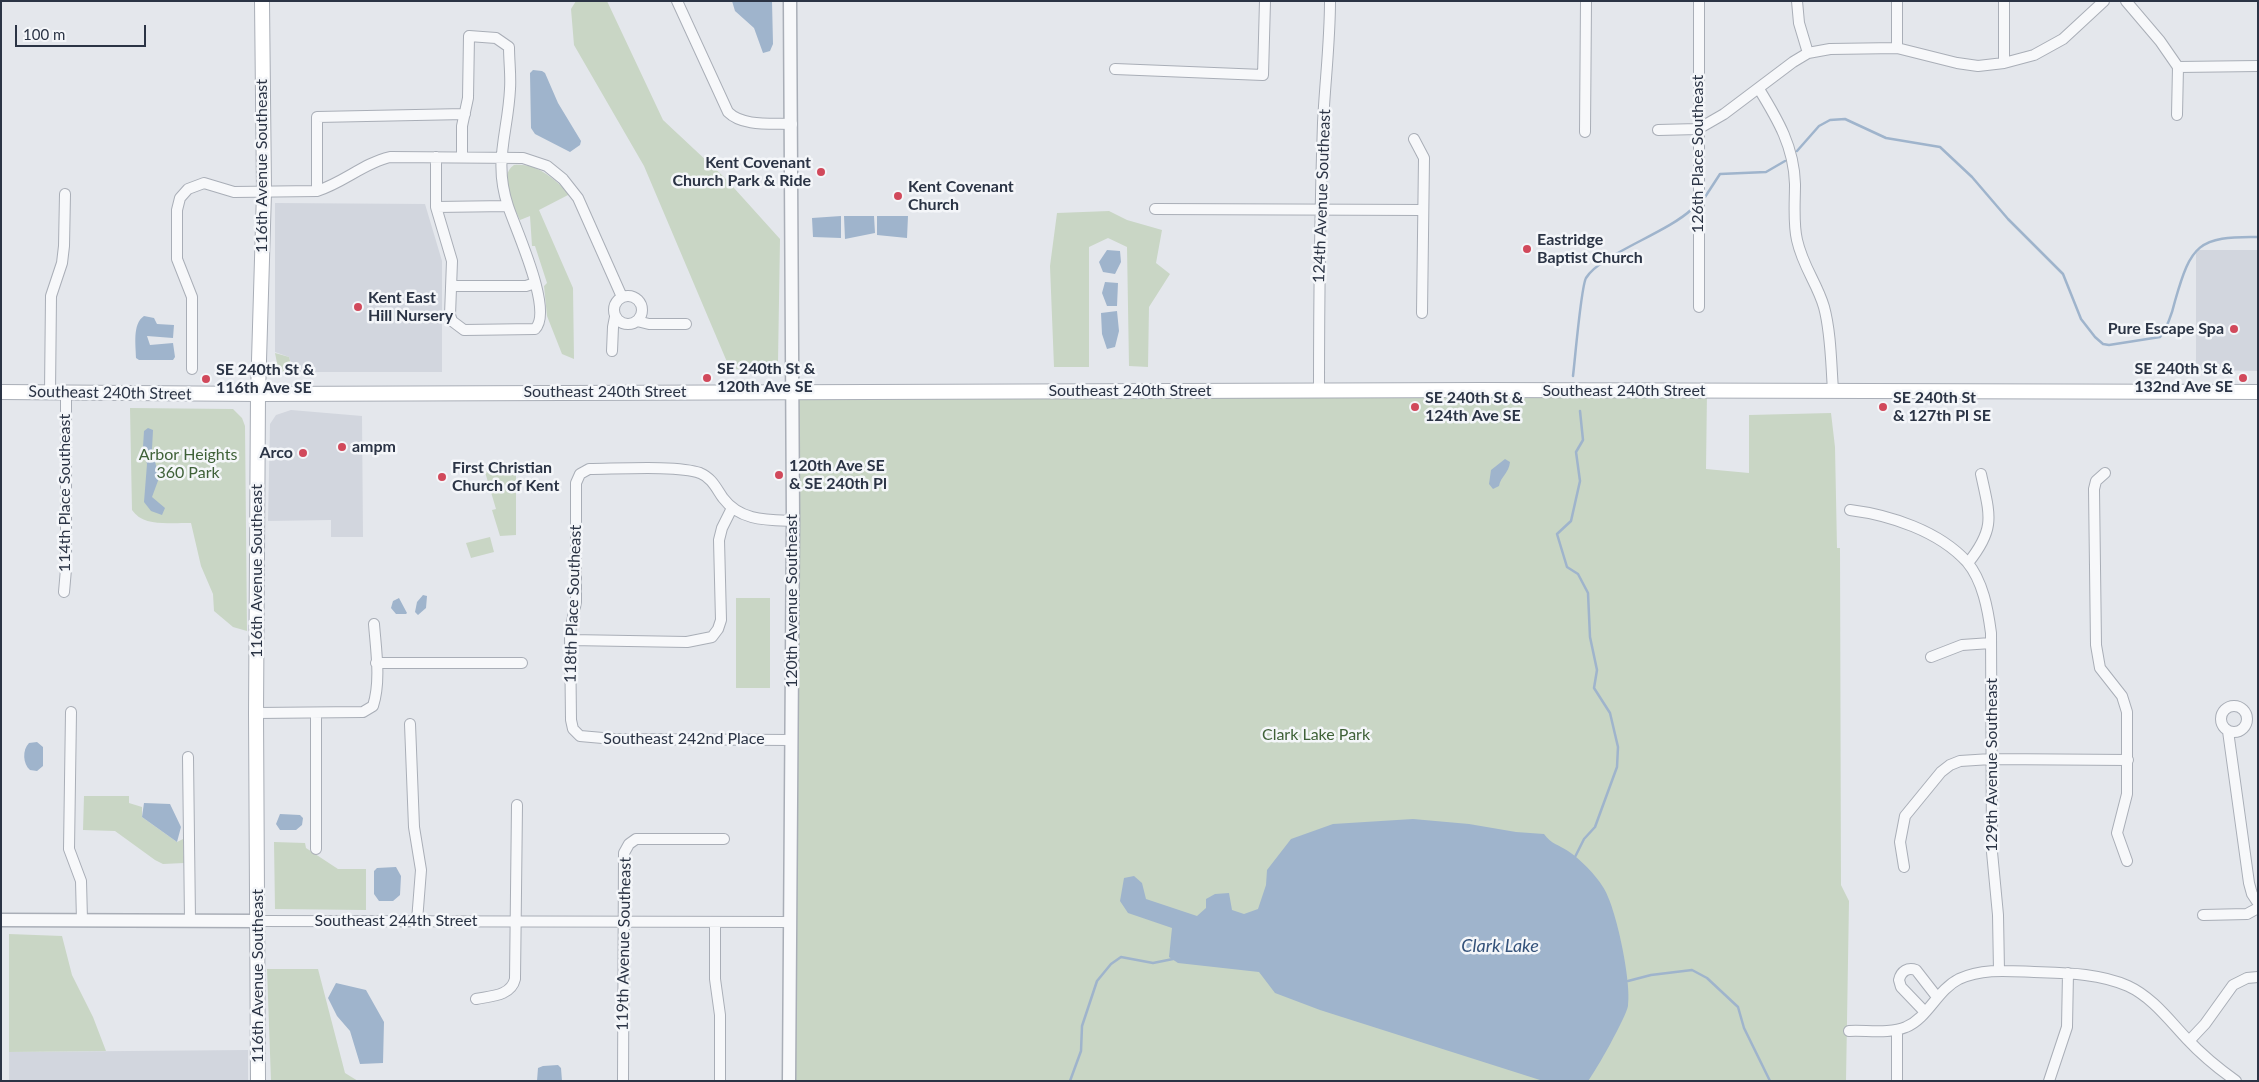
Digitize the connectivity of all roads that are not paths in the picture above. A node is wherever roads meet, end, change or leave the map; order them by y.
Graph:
1 (262, 1) edge
2 (677, 1) edge
3 (790, 1) edge
4 (1265, 1) edge
5 (1330, 1) edge
6 (1586, 1) edge
7 (1699, 1) edge
8 (1797, 1) edge
9 (1897, 1) edge
10 (2004, 1) edge
11 (2104, 1) edge
12 (2126, 1) edge
13 (1897, 48) junction
14 (1808, 53) junction
15 (2004, 62) junction
16 (2258, 66) edge
17 (2178, 67) junction
18 (1115, 69) dead end
19 (1759, 89) junction
20 (465, 114) junction
21 (2177, 115) dead end
22 (792, 124) junction
23 (1698, 129) junction
24 (1658, 130) dead end
25 (1584, 132) dead end
26 (1414, 139) dead end
27 (436, 157) junction
28 (462, 157) junction
29 (500, 158) junction
30 (317, 191) junction
31 (264, 192) junction
32 (65, 194) dead end
33 (508, 206) junction
34 (436, 207) junction
35 (1155, 209) dead end
36 (1320, 210) junction
37 (1423, 210) junction
38 (535, 283) junction
39 (452, 286) junction
40 (622, 297) junction
41 (1699, 307) dead end
42 (1422, 313) dead end
43 (615, 317) junction
44 (637, 321) junction
45 (686, 324) dead end
46 (612, 351) dead end
47 (192, 369) dead end
48 (1319, 390) junction
49 (1832, 390) junction
50 (1, 392) edge
51 (50, 392) junction
52 (66, 392) junction
53 (792, 392) junction
54 (2258, 392) edge
55 (258, 394) junction
56 (2105, 473) dead end
57 (1981, 474) dead end
58 (732, 508) junction
59 (1850, 510) dead end
60 (793, 521) junction
61 (1968, 563) junction
62 (64, 592) dead end
63 (374, 624) dead end
64 (570, 640) junction
65 (1991, 643) junction
66 (1932, 657) dead end
67 (376, 663) junction
68 (522, 663) dead end
69 (72, 712) dead end
70 (256, 713) junction
71 (316, 714) junction
72 (410, 724) dead end
73 (2228, 731) dead end
74 (577, 733) joint
75 (791, 740) junction
76 (188, 757) dead end
77 (1991, 759) junction
78 (2128, 760) junction
79 (517, 804) dead end
80 (724, 838) dead end
81 (316, 849) dead end
82 (2127, 861) dead end
83 (1904, 867) dead end
84 (2258, 903) edge
85 (2258, 908) edge
86 (2203, 915) dead end
87 (1, 920) edge
88 (82, 920) junction
89 (190, 920) junction
90 (258, 921) junction
91 (417, 921) junction
92 (516, 921) junction
93 (622, 922) junction
94 (715, 922) junction
95 (790, 922) junction
96 (1999, 971) junction
97 (2068, 973) junction
98 (2258, 976) edge
99 (1936, 997) junction
100 (476, 999) dead end
101 (1924, 1012) junction
102 (1897, 1030) junction
103 (1849, 1031) dead end
104 (2189, 1041) junction
105 (258, 1081) edge
106 (623, 1081) edge
107 (720, 1081) edge
108 (789, 1081) edge
109 (1897, 1081) edge
110 (2049, 1081) edge
111 (2236, 1081) edge

1 - 31 main road, 116th Avenue Southeast
2 - 22 street
3 - 22 street, 120th Avenue Southeast
4 - 18 street
5 - 36 street, 124th Avenue Southeast
6 - 25 street
7 - 23 street, 126th Place Southeast
8 - 14 street
9 - 13 street
10 - 15 street
11 - 15 street
12 - 17 street
13 - 14 street
13 - 15 street
14 - 19 street
16 - 17 street
17 - 21 street
19 - 23 street
19 - 49 street
20 - 28 street
20 - 29 street
20 - 30 street
22 - 53 street, 120th Avenue Southeast
23 - 24 street
23 - 41 street, 126th Place Southeast
26 - 37 street
27 - 28 street
27 - 30 street
27 - 34 street
28 - 29 street
29 - 33 street
29 - 40 street
30 - 31 street
31 - 47 street
31 - 55 main road, 116th Avenue Southeast
32 - 51 street, 114th Place Southeast
33 - 34 street
33 - 38 street
34 - 39 street
35 - 36 street
36 - 37 street
36 - 48 street, 124th Avenue Southeast
37 - 42 street
38 - 39 street
38 - 39 street
40 - 43 street
40 - 44 street
43 - 44 street
43 - 46 street
44 - 45 street
48 - 49 main road, Southeast 240th Street
48 - 53 main road, Southeast 240th Street
49 - 54 main road, Southeast 240th Street
50 - 51 main road, Southeast 240th Street
51 - 52 main road, Southeast 240th Street
52 - 55 main road, Southeast 240th Street
52 - 62 street, 114th Place Southeast
53 - 55 main road, Southeast 240th Street
53 - 60 street, 120th Avenue Southeast
55 - 70 main road, 116th Avenue Southeast
56 - 78 street
57 - 61 street
58 - 60 street
58 - 64 street
58 - 64 street, 118th Place Southeast
59 - 61 street
60 - 75 street, 120th Avenue Southeast
61 - 65 street, 129th Avenue Southeast
63 - 67 street
64 - 74 street, 118th Place Southeast
65 - 66 street
65 - 77 street, 129th Avenue Southeast
67 - 68 street
67 - 71 street
69 - 88 street
70 - 71 street
70 - 90 main road, 116th Avenue Southeast
71 - 81 street
72 - 91 street
73 - 84 street
74 - 75 street, Southeast 242nd Place
75 - 95 street, 120th Avenue Southeast
76 - 89 street
77 - 78 street
77 - 83 street
77 - 96 street, 129th Avenue Southeast
78 - 82 street
79 - 92 street
80 - 93 street, 119th Avenue Southeast
85 - 86 street
87 - 88 street, Southeast 244th Street
88 - 89 street, Southeast 244th Street
89 - 90 street, Southeast 244th Street
90 - 91 street, Southeast 244th Street
90 - 105 main road, 116th Avenue Southeast
91 - 92 street, Southeast 244th Street
92 - 93 street, Southeast 244th Street
92 - 100 street
93 - 94 street, Southeast 244th Street
93 - 106 street, 119th Avenue Southeast
94 - 95 street, Southeast 244th Street
94 - 107 street
95 - 108 street, 120th Avenue Southeast
96 - 97 street
96 - 99 street
97 - 104 street
97 - 110 street
98 - 104 street
99 - 101 street
99 - 101 street
101 - 102 street
102 - 103 street
102 - 109 street
104 - 111 street

